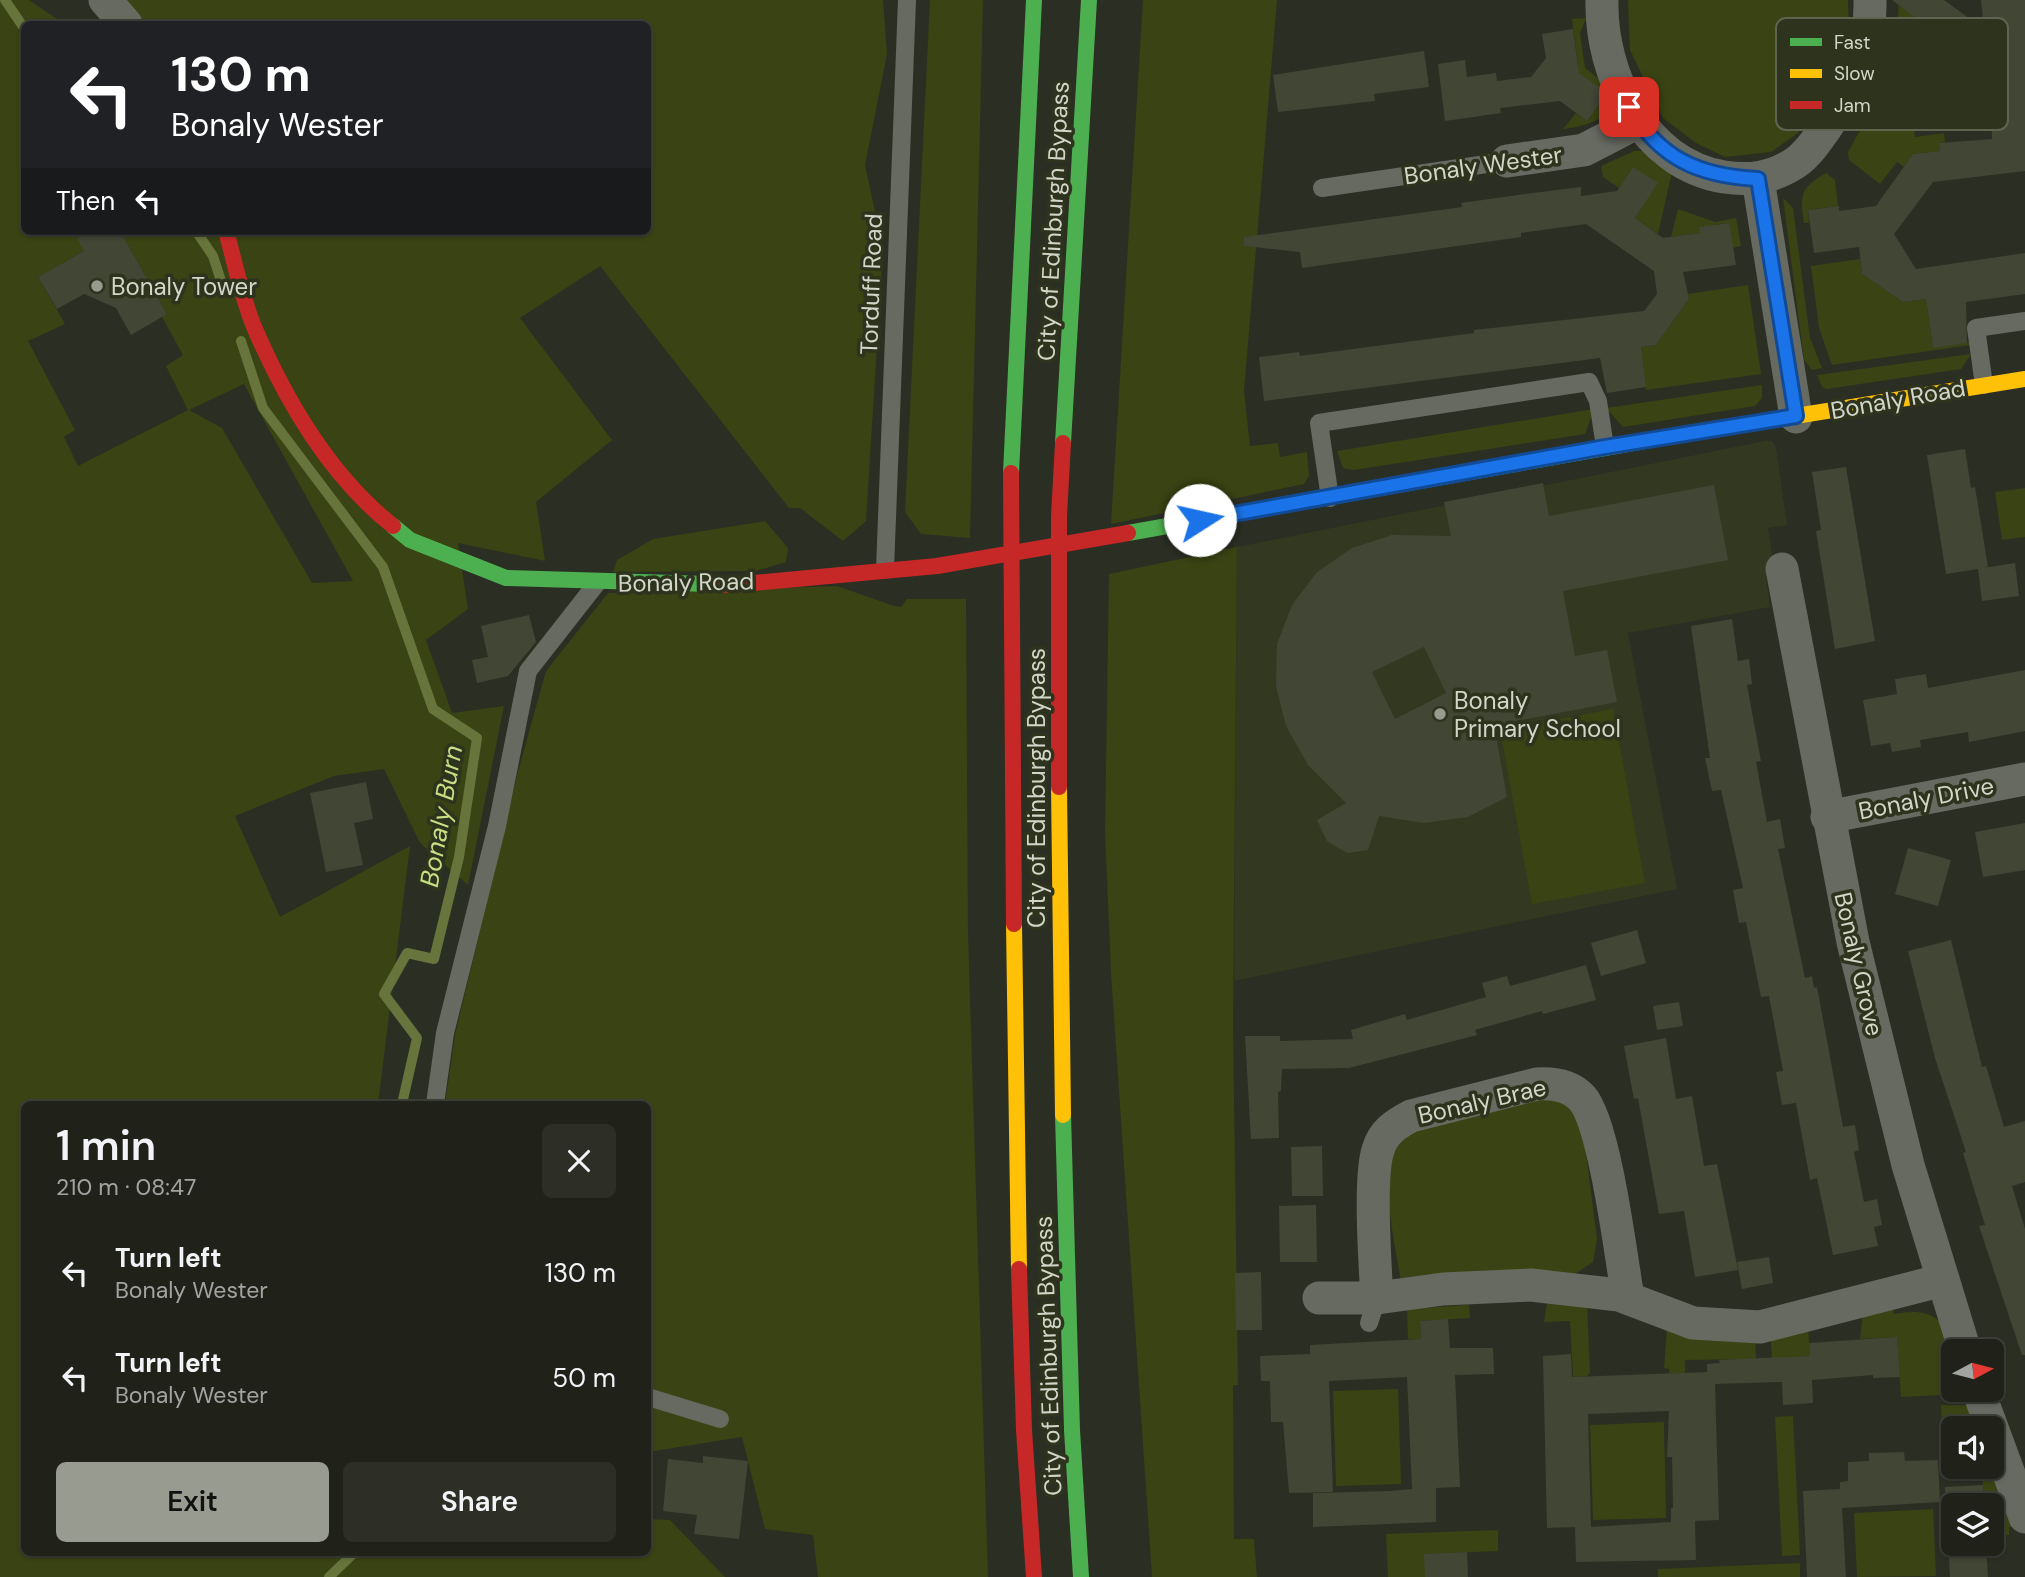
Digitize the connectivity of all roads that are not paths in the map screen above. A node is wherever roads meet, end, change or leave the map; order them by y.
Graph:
1 (105, 0) edge
2 (907, 0) edge
3 (1034, 0) edge
4 (1089, 0) edge
5 (1602, 0) edge
6 (1870, 0) edge
7 (1869, 18) edge
8 (122, 21) edge
9 (1638, 122) junction
10 (1822, 130) edge
11 (1507, 161) joint
12 (1758, 179) junction
13 (1322, 188) dead end
14 (227, 235) edge
15 (2025, 321) edge
16 (2025, 379) edge
17 (1984, 385) junction
18 (1796, 416) junction
19 (1605, 447) junction
20 (1330, 498) junction
21 (885, 569) junction
22 (1782, 569) dead end
23 (597, 583) junction
24 (2025, 779) edge
25 (1827, 817) junction
26 (435, 1101) edge
27 (1943, 1280) junction
28 (1319, 1298) dead end
29 (1628, 1298) junction
30 (1373, 1310) junction
31 (1961, 1339) edge
32 (651, 1398) edge
33 (1982, 1402) edge
34 (720, 1419) dead end
35 (2025, 1517) edge
36 (1034, 1577) edge
37 (1081, 1577) edge

1 - 8 street
2 - 21 lane, Torduff Road
3 - 36 main road, City of Edinburgh Bypass
4 - 37 main road, City of Edinburgh Bypass
5 - 9 street
6 - 7 street
9 - 11 street, Bonaly Wester
9 - 12 street
10 - 12 street
11 - 13 lane, Bonaly Wester
12 - 18 street
14 - 23 main road, Bonaly Road
15 - 17 lane
16 - 17 main road, Bonaly Road
17 - 18 main road, Bonaly Road
18 - 19 main road, Bonaly Road
19 - 20 main road, Bonaly Road
19 - 20 lane
20 - 21 main road, Bonaly Road
21 - 23 main road, Bonaly Road
22 - 25 street, Bonaly Grove
23 - 26 lane
24 - 25 street, Bonaly Drive
25 - 27 street, Bonaly Grove
27 - 29 street
27 - 31 street, Bonaly Grove
28 - 30 street
29 - 30 street
29 - 30 street, Bonaly Brae
32 - 34 lane
33 - 35 street

